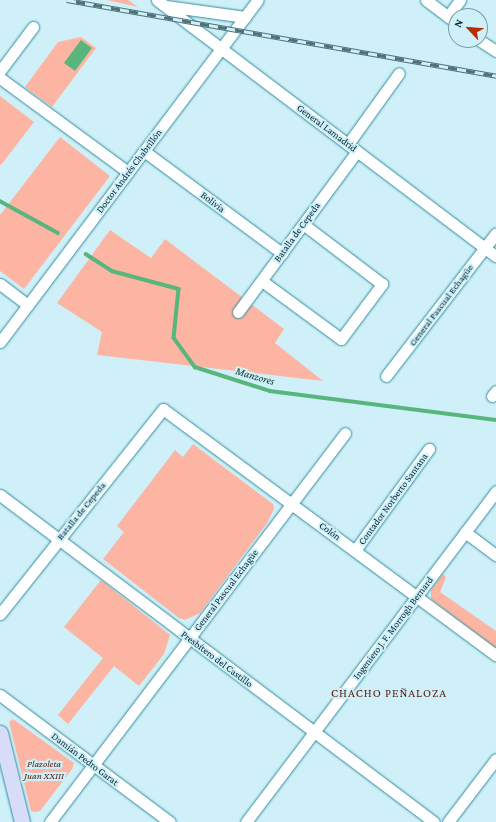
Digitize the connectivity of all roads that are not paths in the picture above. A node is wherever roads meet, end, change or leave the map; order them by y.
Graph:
1 (258, 0) edge
2 (426, 0) edge
3 (162, 3) edge
4 (245, 17) junction
5 (448, 17) edge
6 (33, 27) dead end
7 (221, 48) junction
8 (0, 71) edge
9 (399, 73) dead end
10 (0, 78) edge
11 (348, 144) junction
12 (144, 150) junction
13 (357, 151) junction
14 (128, 172) junction
15 (303, 224) junction
16 (496, 233) edge
17 (485, 248) junction
18 (282, 253) junction
19 (496, 256) edge
20 (262, 281) junction
21 (0, 284) edge
22 (28, 305) junction
23 (238, 312) dead end
24 (0, 342) edge
25 (386, 376) dead end
26 (163, 409) joint
27 (345, 433) dead end
28 (429, 448) dead end
29 (496, 491) edge
30 (0, 495) edge
31 (292, 503) junction
32 (465, 532) junction
33 (59, 539) junction
34 (356, 550) junction
35 (496, 555) edge
36 (418, 595) junction
37 (0, 614) edge
38 (189, 638) junction
39 (496, 655) edge
40 (0, 696) edge
41 (314, 732) junction
42 (0, 733) edge
43 (495, 763) edge
44 (93, 765) junction
45 (22, 822) edge
46 (50, 822) edge
47 (170, 822) edge
48 (246, 822) edge
49 (434, 822) edge
50 (448, 822) edge

1 - 4 street, Doctor Andrés Chabrillón
2 - 5 street
3 - 4 street
3 - 7 street, General Lamadrid
4 - 7 street, Doctor Andrés Chabrillón
6 - 8 street
7 - 11 street, General Lamadrid
7 - 12 street, Doctor Andrés Chabrillón
9 - 11 street
10 - 14 street
11 - 13 street, General Lamadrid
12 - 14 street, Doctor Andrés Chabrillón
12 - 18 street, Bolivia
13 - 15 street, Batalla de Cepeda
13 - 17 street, General Lamadrid
14 - 22 street, Doctor Andrés Chabrillón
15 - 18 street, Batalla de Cepeda
15 - 20 street
16 - 17 street, General Pascual Echagüe
17 - 19 street, General Lamadrid
17 - 25 street, General Pascual Echagüe
18 - 20 street, Batalla de Cepeda
20 - 23 street, Batalla de Cepeda
21 - 22 street
22 - 24 street, Doctor Andrés Chabrillón
26 - 31 street, Colón
26 - 33 street, Batalla de Cepeda
27 - 31 street, General Pascual Echagüe
28 - 34 street, Contador Norberto Santana
29 - 32 street, Ingeniero J. F. Morrogh Bernard
30 - 33 street, Presbítero del Castillo
31 - 34 street, Colón
31 - 38 street, General Pascual Echagüe
32 - 35 street
32 - 36 street, Ingeniero J. F. Morrogh Bernard
33 - 37 street, Batalla de Cepeda
33 - 38 street, Presbítero del Castillo
34 - 36 street, Colón
36 - 39 street, Colón
36 - 41 street, Ingeniero J. F. Morrogh Bernard
38 - 41 street, Presbítero del Castillo
38 - 44 street, General Pascual Echagüe
40 - 44 street, Damián Pedro Garat
41 - 48 street, Ingeniero J. F. Morrogh Bernard
41 - 49 street, Presbítero del Castillo
42 - 45 main road
43 - 50 street
44 - 46 street, General Pascual Echagüe
44 - 47 street, Damián Pedro Garat

